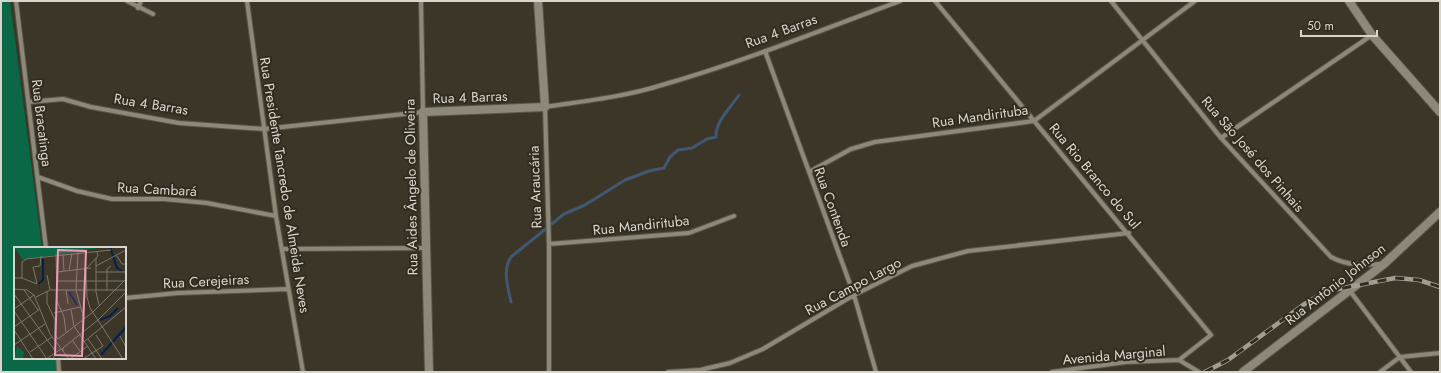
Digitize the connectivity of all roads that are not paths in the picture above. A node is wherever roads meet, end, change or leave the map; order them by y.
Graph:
1 (16, 1) edge
2 (127, 1) edge
3 (141, 1) edge
4 (247, 1) edge
5 (421, 1) edge
6 (538, 1) edge
7 (900, 1) edge
8 (935, 1) edge
9 (1111, 1) edge
10 (1195, 1) edge
11 (1349, 1) edge
12 (138, 8) junction
13 (153, 14) dead end
14 (1372, 34) junction
15 (1144, 40) junction
16 (765, 51) junction
17 (29, 102) junction
18 (545, 108) junction
19 (423, 112) junction
20 (1440, 112) edge
21 (1034, 121) junction
22 (264, 129) junction
23 (1220, 138) junction
24 (809, 172) junction
25 (38, 177) junction
26 (1440, 212) edge
27 (276, 216) junction
28 (734, 216) dead end
29 (1129, 233) junction
30 (549, 244) junction
31 (46, 247) edge
32 (425, 248) junction
33 (282, 249) junction
34 (1384, 264) junction
35 (288, 289) junction
36 (1350, 291) junction
37 (854, 295) junction
38 (126, 298) edge
39 (1440, 354) edge
40 (1400, 357) junction
41 (58, 359) edge
42 (1179, 360) junction
43 (59, 372) edge
44 (303, 372) edge
45 (429, 372) edge
46 (549, 372) edge
47 (668, 372) edge
48 (876, 372) edge
49 (1052, 372) edge
50 (1199, 372) edge
51 (1243, 372) edge
52 (1380, 372) edge
53 (1411, 372) edge

1 - 17 street, Rua Bracatinga
2 - 12 street
3 - 12 street
4 - 22 street, Rua Presidente Tancredo de Almeida Neves
5 - 19 street, Rua Aides Ângelo de Oliveira
6 - 18 street, Rua Araucária
7 - 16 street, Rua 4 Barras
8 - 21 street, Rua Rio Branco do Sul
9 - 15 street, Rua São José dos Pinhais
10 - 15 street, Rua Mandirituba
11 - 14 street
12 - 13 street
14 - 20 street
14 - 23 street
15 - 21 street, Rua Mandirituba
15 - 23 street, Rua São José dos Pinhais
16 - 18 street, Rua 4 Barras
16 - 24 street, Rua Contenda
17 - 22 street, Rua 4 Barras
17 - 25 street, Rua Bracatinga
18 - 19 street, Rua 4 Barras
18 - 30 street, Rua Araucária
19 - 22 street, Rua 4 Barras
19 - 32 street, Rua Aides Ângelo de Oliveira
21 - 24 street, Rua Mandirituba
21 - 29 street, Rua Rio Branco do Sul
22 - 27 street, Rua Presidente Tancredo de Almeida Neves
23 - 34 street, Rua São José dos Pinhais
24 - 37 street, Rua Contenda
25 - 27 street, Rua Cambará
25 - 31 street, Rua Bracatinga
26 - 34 street, Rua Antônio Johnson
27 - 33 street, Rua Presidente Tancredo de Almeida Neves
28 - 30 street, Rua Mandirituba
29 - 37 street, Rua Campo Largo
29 - 42 street, Rua Rio Branco do Sul
30 - 46 street, Rua Araucária
32 - 33 street
32 - 45 street, Rua Aides Ângelo de Oliveira
33 - 35 street, Rua Presidente Tancredo de Almeida Neves
34 - 36 street, Rua Antônio Johnson
35 - 38 street, Rua Cerejeiras
35 - 44 street, Rua Presidente Tancredo de Almeida Neves
36 - 40 street
36 - 51 street, Rua Antônio Johnson
37 - 47 street, Rua Campo Largo
37 - 48 street, Rua Contenda
39 - 40 street
40 - 52 street
40 - 53 street
41 - 43 street
42 - 49 street, Avenida Marginal
42 - 50 street, Avenida Marginal

